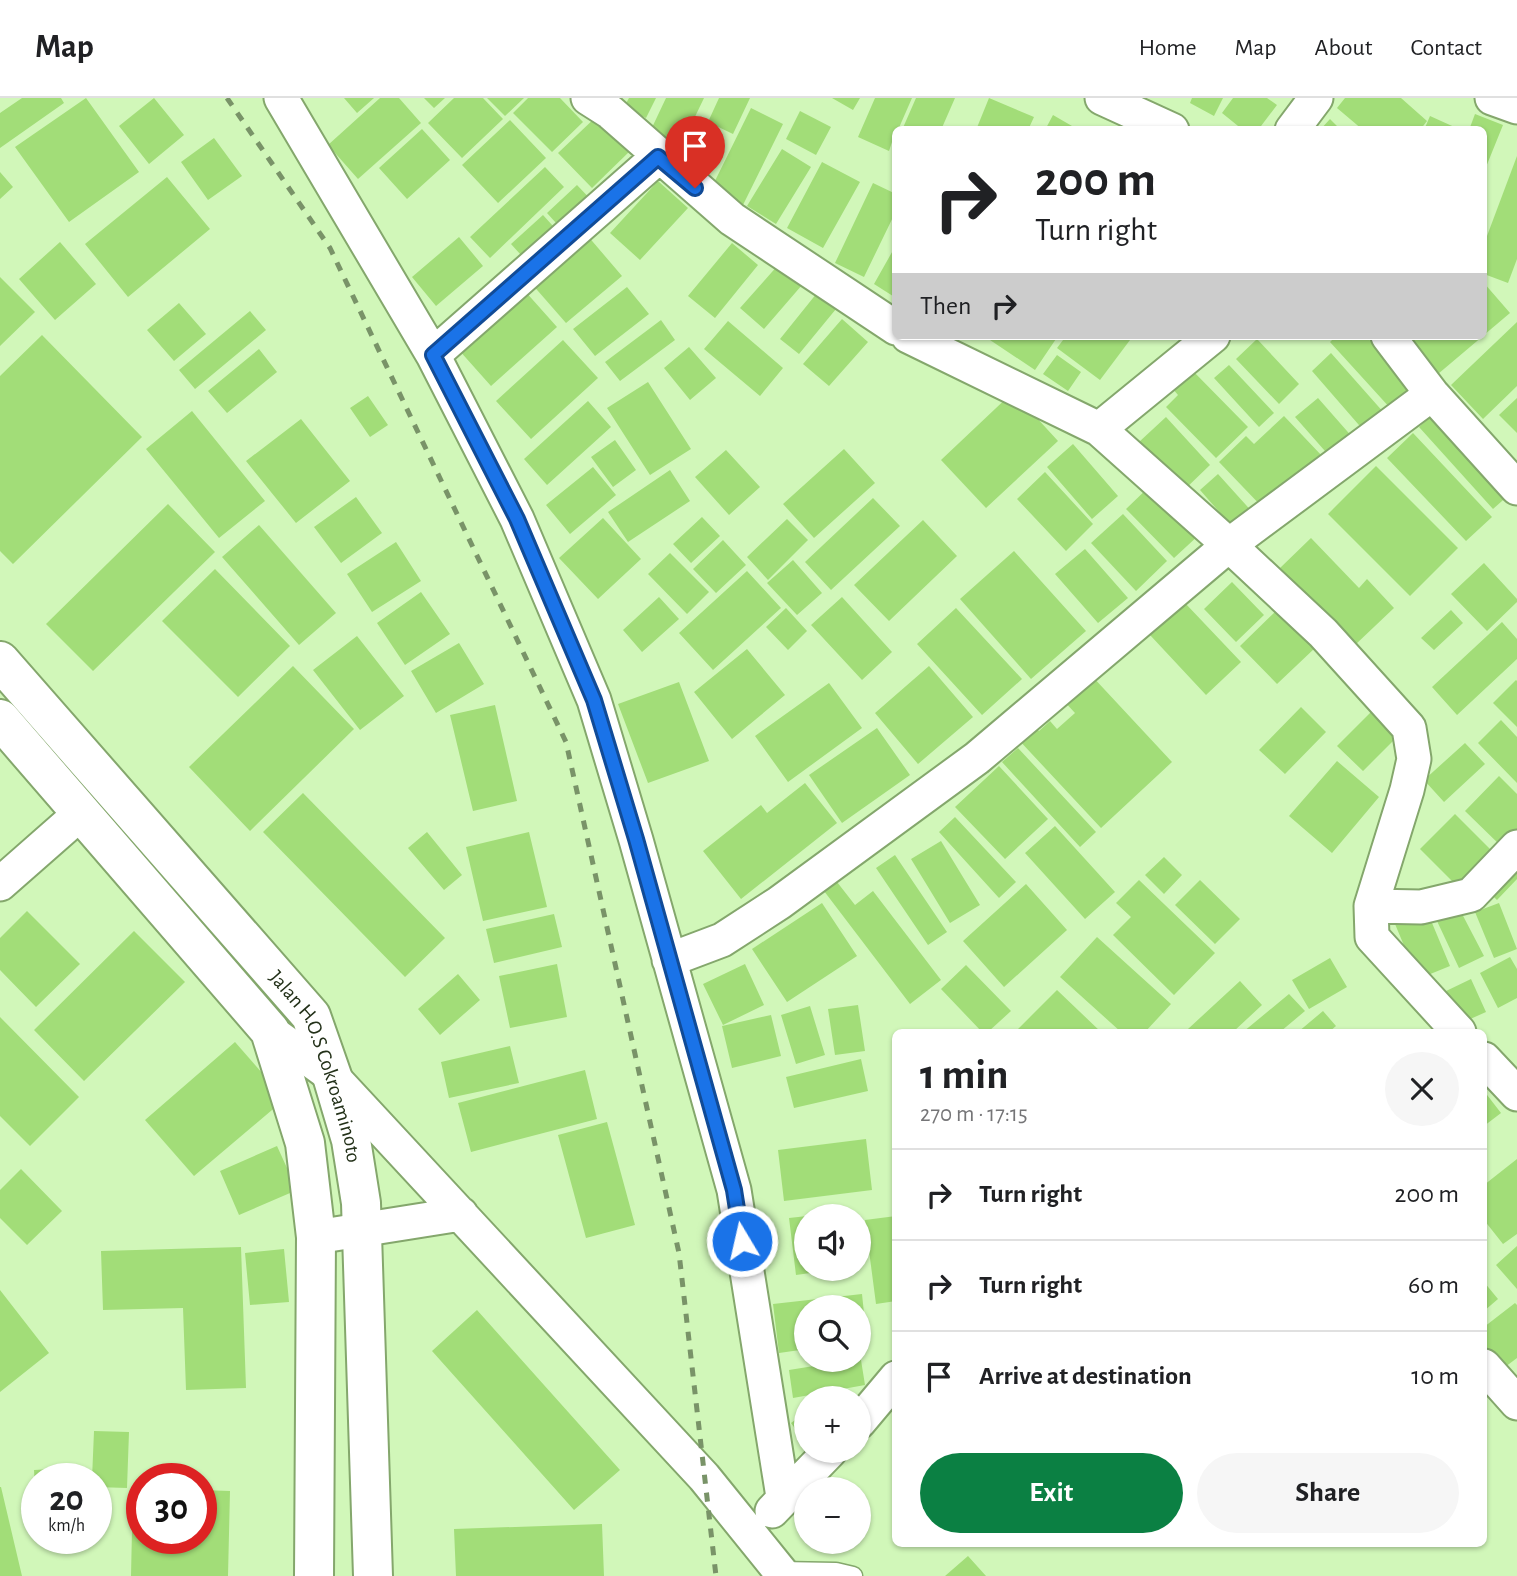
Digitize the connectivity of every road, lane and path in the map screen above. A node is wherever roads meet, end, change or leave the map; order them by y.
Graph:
1 (281, 98) edge
2 (1102, 98) edge
3 (1316, 98) edge
4 (1492, 98) edge
5 (604, 103) edge
6 (1517, 107) edge
7 (1163, 126) edge
8 (1295, 126) edge
9 (658, 157) junction
10 (892, 325) edge
11 (916, 340) edge
12 (1208, 340) edge
13 (1391, 340) edge
14 (433, 355) junction
15 (1432, 394) junction
16 (1098, 429) junction
17 (1517, 488) edge
18 (1229, 545) junction
19 (0, 661) edge
20 (0, 719) edge
21 (82, 812) junction
22 (1517, 847) edge
23 (0, 884) edge
24 (1371, 906) junction
25 (669, 960) junction
26 (1456, 1029) edge
27 (270, 1031) junction
28 (1487, 1062) edge
29 (332, 1076) junction
30 (1517, 1094) edge
31 (461, 1214) junction
32 (363, 1229) junction
33 (316, 1237) junction
34 (1487, 1369) edge
35 (892, 1383) edge
36 (1517, 1403) edge
37 (871, 1408) edge
38 (818, 1463) edge
39 (783, 1497) junction
40 (753, 1535) junction
41 (782, 1574) edge
42 (314, 1576) edge
43 (373, 1576) edge
44 (853, 1576) edge

1 - 14 street
2 - 7 street
3 - 8 street
4 - 6 street
5 - 9 street
9 - 10 street
9 - 14 street
11 - 16 street
12 - 16 street
13 - 15 street
14 - 25 street
15 - 17 street
15 - 18 street
16 - 18 street
18 - 24 street
18 - 25 street
19 - 29 main road, Jalan H.O.S Cokroaminoto
20 - 21 main road, Jalan H.O.S Cokroaminoto
21 - 23 street
21 - 27 main road, Jalan H.O.S Cokroaminoto
22 - 24 street
24 - 26 street
25 - 39 street
27 - 29 street
27 - 33 main road, Jalan H.O.S Cokroaminoto
28 - 30 street
29 - 31 street
29 - 32 main road, Jalan H.O.S Cokroaminoto
31 - 32 street
31 - 40 street
32 - 33 street
32 - 43 main road, Jalan H.O.S Cokroaminoto
33 - 42 main road, Jalan H.O.S Cokroaminoto
34 - 36 street
35 - 37 street
38 - 39 street
39 - 40 street
40 - 41 street
41 - 44 lane

